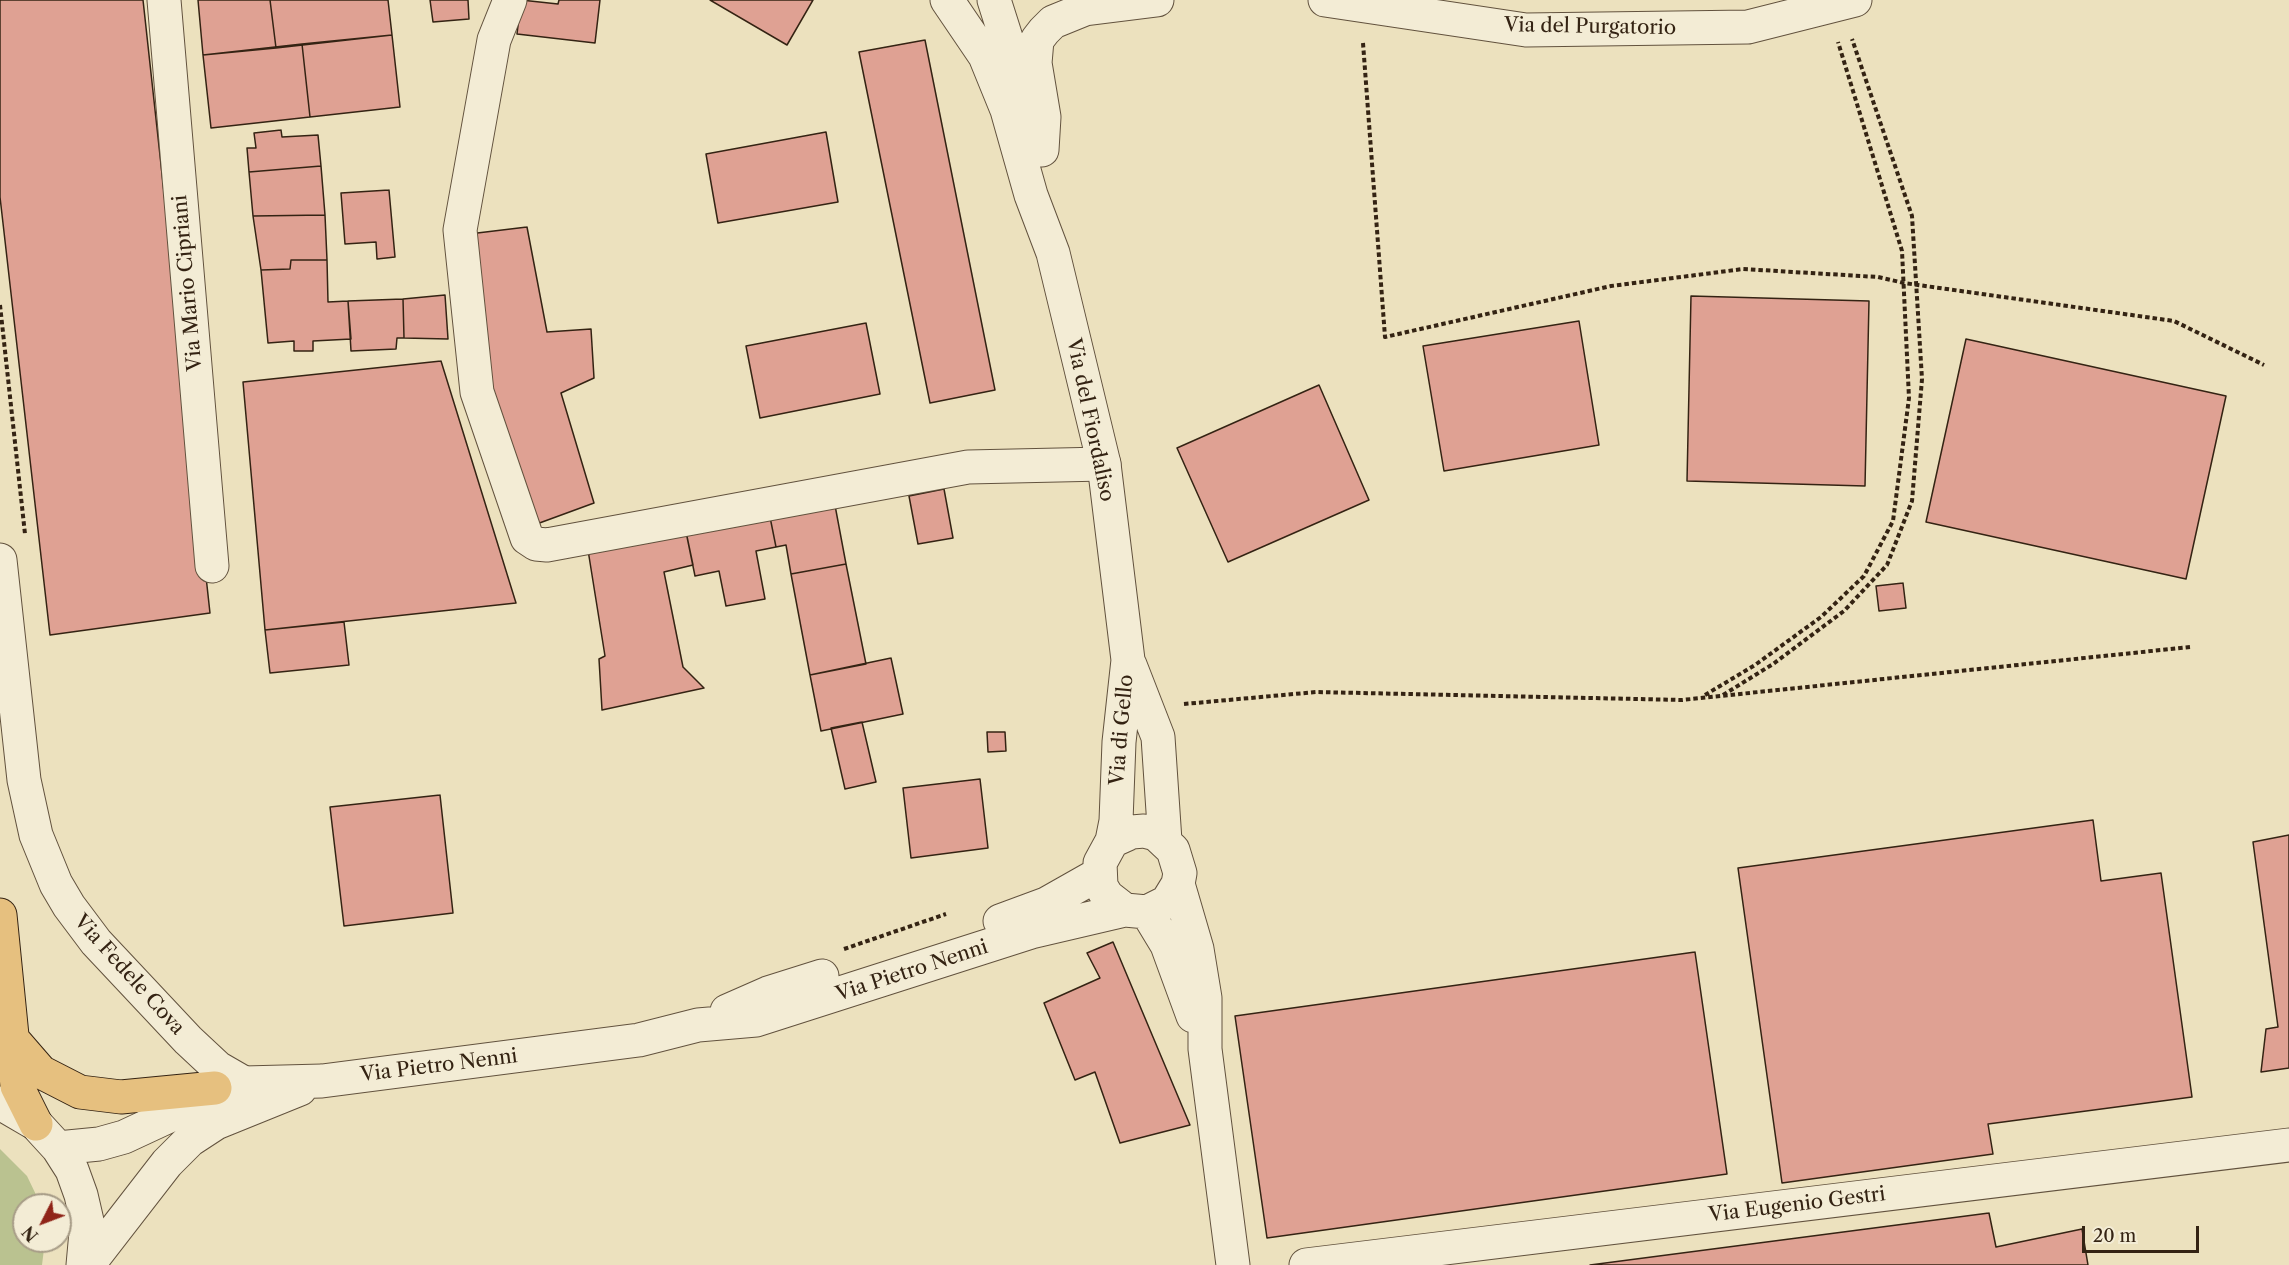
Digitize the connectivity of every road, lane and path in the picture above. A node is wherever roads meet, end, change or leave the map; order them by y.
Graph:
1 (164, 0) edge
2 (510, 0) edge
3 (947, 0) edge
4 (994, 0) edge
5 (1157, 0) edge
6 (1325, 0) edge
7 (1840, 4) edge
8 (1363, 43) dead end
9 (1042, 150) junction
10 (1053, 253) junction
11 (1904, 283) junction
12 (1916, 284) junction
13 (0, 305) edge
14 (2264, 365) dead end
15 (1104, 464) junction
16 (26, 539) dead end
17 (0, 560) edge
18 (212, 566) dead end
19 (2190, 647) dead end
20 (1128, 660) junction
21 (1723, 695) junction
22 (1702, 697) junction
23 (1172, 704) dead end
24 (1112, 841) junction
25 (1165, 841) junction
26 (1099, 874) junction
27 (1178, 884) junction
28 (1136, 911) junction
29 (0, 915) edge
30 (698, 1025) junction
31 (15, 1042) junction
32 (1205, 1049) junction
33 (322, 1081) junction
34 (230, 1085) junction
35 (0, 1103) edge
36 (47, 1136) junction
37 (2289, 1145) edge
38 (83, 1265) edge
39 (88, 1265) edge
40 (1233, 1265) edge
41 (1306, 1265) edge

1 - 18 street, Via Mario Cipriani
2 - 15 street
3 - 10 street, Via del Fiordaliso
4 - 9 street, Via del Fiordaliso
5 - 9 street
6 - 7 street, Via del Purgatorio
7 - 11 path
7 - 12 path
8 - 11 path
9 - 10 street, Via del Fiordaliso
10 - 15 street, Via del Fiordaliso
11 - 12 path
11 - 22 path
12 - 14 path
12 - 21 path
13 - 16 path
15 - 20 street, Via del Fiordaliso
17 - 34 street, Via Fedele Cova
19 - 21 path
20 - 24 street, Via di Gello
20 - 25 street, Via di Gello
21 - 22 path
22 - 23 path
24 - 25 street
24 - 26 street
25 - 27 street
26 - 28 street
26 - 30 street, Via Pietro Nenni
27 - 28 street
27 - 32 street
28 - 30 street, Via Pietro Nenni
28 - 32 street
29 - 31 highway
30 - 33 street, Via Pietro Nenni
31 - 34 highway
31 - 36 highway
32 - 40 street
33 - 34 street, Via Pietro Nenni
33 - 39 street, Via Pietro Nenni
34 - 36 street, Via Pietro Nenni
35 - 36 street
36 - 38 street
37 - 41 street, Via Eugenio Gestri

